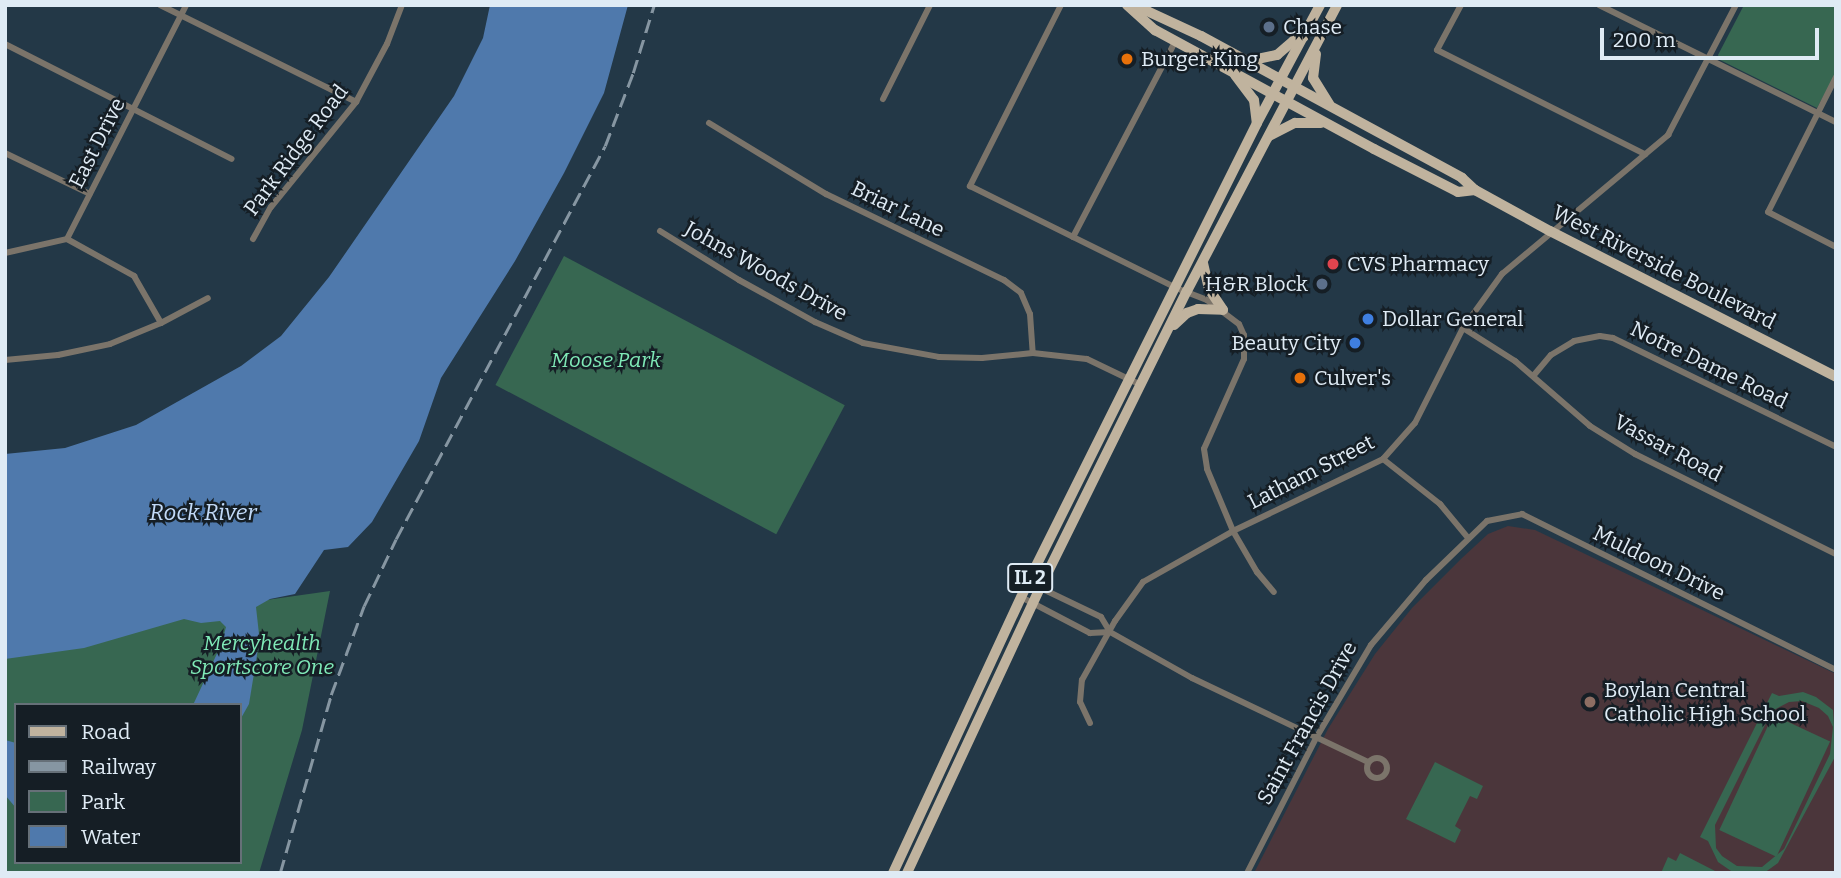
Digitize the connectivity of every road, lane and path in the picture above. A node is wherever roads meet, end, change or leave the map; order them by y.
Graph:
1 (160, 5) edge
2 (186, 5) edge
3 (402, 5) edge
4 (930, 5) edge
5 (1061, 5) edge
6 (1127, 5) edge
7 (1320, 5) edge
8 (1337, 5) edge
9 (1461, 5) edge
10 (1736, 5) edge
11 (1602, 6) edge
12 (1137, 12) junction
13 (181, 16) junction
14 (1304, 37) junction
15 (1177, 40) junction
16 (5, 44) edge
17 (1318, 46) junction
18 (1709, 59) junction
19 (1247, 61) junction
20 (1230, 69) junction
21 (1836, 77) edge
22 (1281, 79) junction
23 (1296, 88) junction
24 (1273, 94) junction
25 (883, 99) dead end
26 (356, 102) junction
27 (1288, 102) junction
28 (1332, 107) junction
29 (134, 109) junction
30 (1818, 113) junction
31 (1836, 122) edge
32 (709, 123) dead end
33 (1257, 123) junction
34 (1325, 123) junction
35 (1268, 136) junction
36 (5, 153) edge
37 (1644, 154) junction
38 (232, 159) dead end
39 (1475, 190) junction
40 (90, 194) junction
41 (660, 231) dead end
42 (1550, 231) junction
43 (1073, 237) junction
44 (67, 239) junction
45 (253, 239) dead end
46 (1836, 247) edge
47 (5, 253) edge
48 (1203, 263) junction
49 (1176, 288) junction
50 (1187, 292) junction
51 (208, 298) dead end
52 (1223, 310) junction
53 (161, 323) junction
54 (1463, 328) junction
55 (1168, 330) junction
56 (1033, 353) junction
57 (5, 360) edge
58 (1534, 375) junction
59 (1835, 376) edge
60 (1128, 380) junction
61 (1141, 385) junction
62 (1836, 447) edge
63 (1383, 459) junction
64 (1233, 531) junction
65 (1468, 538) junction
66 (1836, 554) edge
67 (1028, 582) junction
68 (1040, 588) junction
69 (1274, 592) dead end
70 (1021, 597) junction
71 (1034, 603) junction
72 (1110, 632) junction
73 (1836, 670) edge
74 (1090, 723) dead end
75 (1316, 738) junction
76 (1368, 761) dead end
77 (893, 873) edge
78 (907, 873) edge
79 (1247, 873) edge

1 - 13 street
2 - 13 street, East Drive
3 - 26 street, Park Ridge Road
4 - 25 street
5 - 43 street
6 - 12 main road, West Riverside Boulevard
7 - 14 main road, IL 2
8 - 17 main road, IL 2
9 - 37 street
10 - 18 street, Latham Street
11 - 18 street
12 - 15 main road, West Riverside Boulevard
12 - 19 main road, West Riverside Boulevard
13 - 26 street
13 - 29 street, East Drive
14 - 19 main road
14 - 22 main road, IL 2
15 - 20 main road, West Riverside Boulevard
15 - 43 street
16 - 29 street
17 - 23 main road, IL 2
17 - 28 main road
18 - 30 street
18 - 37 street, Latham Street
19 - 22 main road, West Riverside Boulevard
20 - 24 main road, West Riverside Boulevard
20 - 33 main road
21 - 30 street
22 - 23 main road, West Riverside Boulevard
22 - 24 main road, IL 2
23 - 27 main road, IL 2
23 - 28 main road, West Riverside Boulevard
24 - 27 main road, West Riverside Boulevard
24 - 33 main road, IL 2
26 - 45 street, Park Ridge Road
27 - 34 main road, West Riverside Boulevard
27 - 35 main road, IL 2
28 - 39 main road, West Riverside Boulevard
29 - 38 street
29 - 40 street, East Drive
30 - 31 street
30 - 46 street
32 - 56 street, Briar Lane
33 - 49 main road, IL 2
34 - 35 main road
34 - 39 main road, West Riverside Boulevard
35 - 48 main road, IL 2
36 - 40 street
37 - 42 street, Latham Street
39 - 42 main road, West Riverside Boulevard
40 - 44 street, East Drive
41 - 56 street, Johns Woods Drive
42 - 54 street, Latham Street
42 - 59 main road, West Riverside Boulevard
43 - 49 street
44 - 47 street
44 - 53 street
48 - 50 main road, IL 2
48 - 52 main road
49 - 50 street
49 - 60 main road, IL 2
50 - 52 street
50 - 55 main road, IL 2
51 - 53 street
52 - 55 main road
52 - 64 street
53 - 57 street
54 - 58 street, Vassar Road
54 - 63 street, Latham Street
55 - 61 main road, IL 2
56 - 60 street, Johns Woods Drive
58 - 62 street, Notre Dame Road
58 - 66 street, Vassar Road
60 - 61 street, Johns Woods Drive
60 - 67 main road, IL 2
61 - 68 main road, IL 2
63 - 64 street, Latham Street
63 - 65 street
64 - 69 street
64 - 72 street, Latham Street
65 - 73 street, Muldoon Drive
65 - 75 street, Saint Francis Drive
67 - 68 street
67 - 70 main road, IL 2
68 - 71 main road, IL 2
68 - 72 street
70 - 71 street
70 - 77 main road, IL 2
71 - 72 street
71 - 78 main road, IL 2
72 - 74 street, Latham Street
72 - 75 street
75 - 76 street
75 - 79 street, Saint Francis Drive

